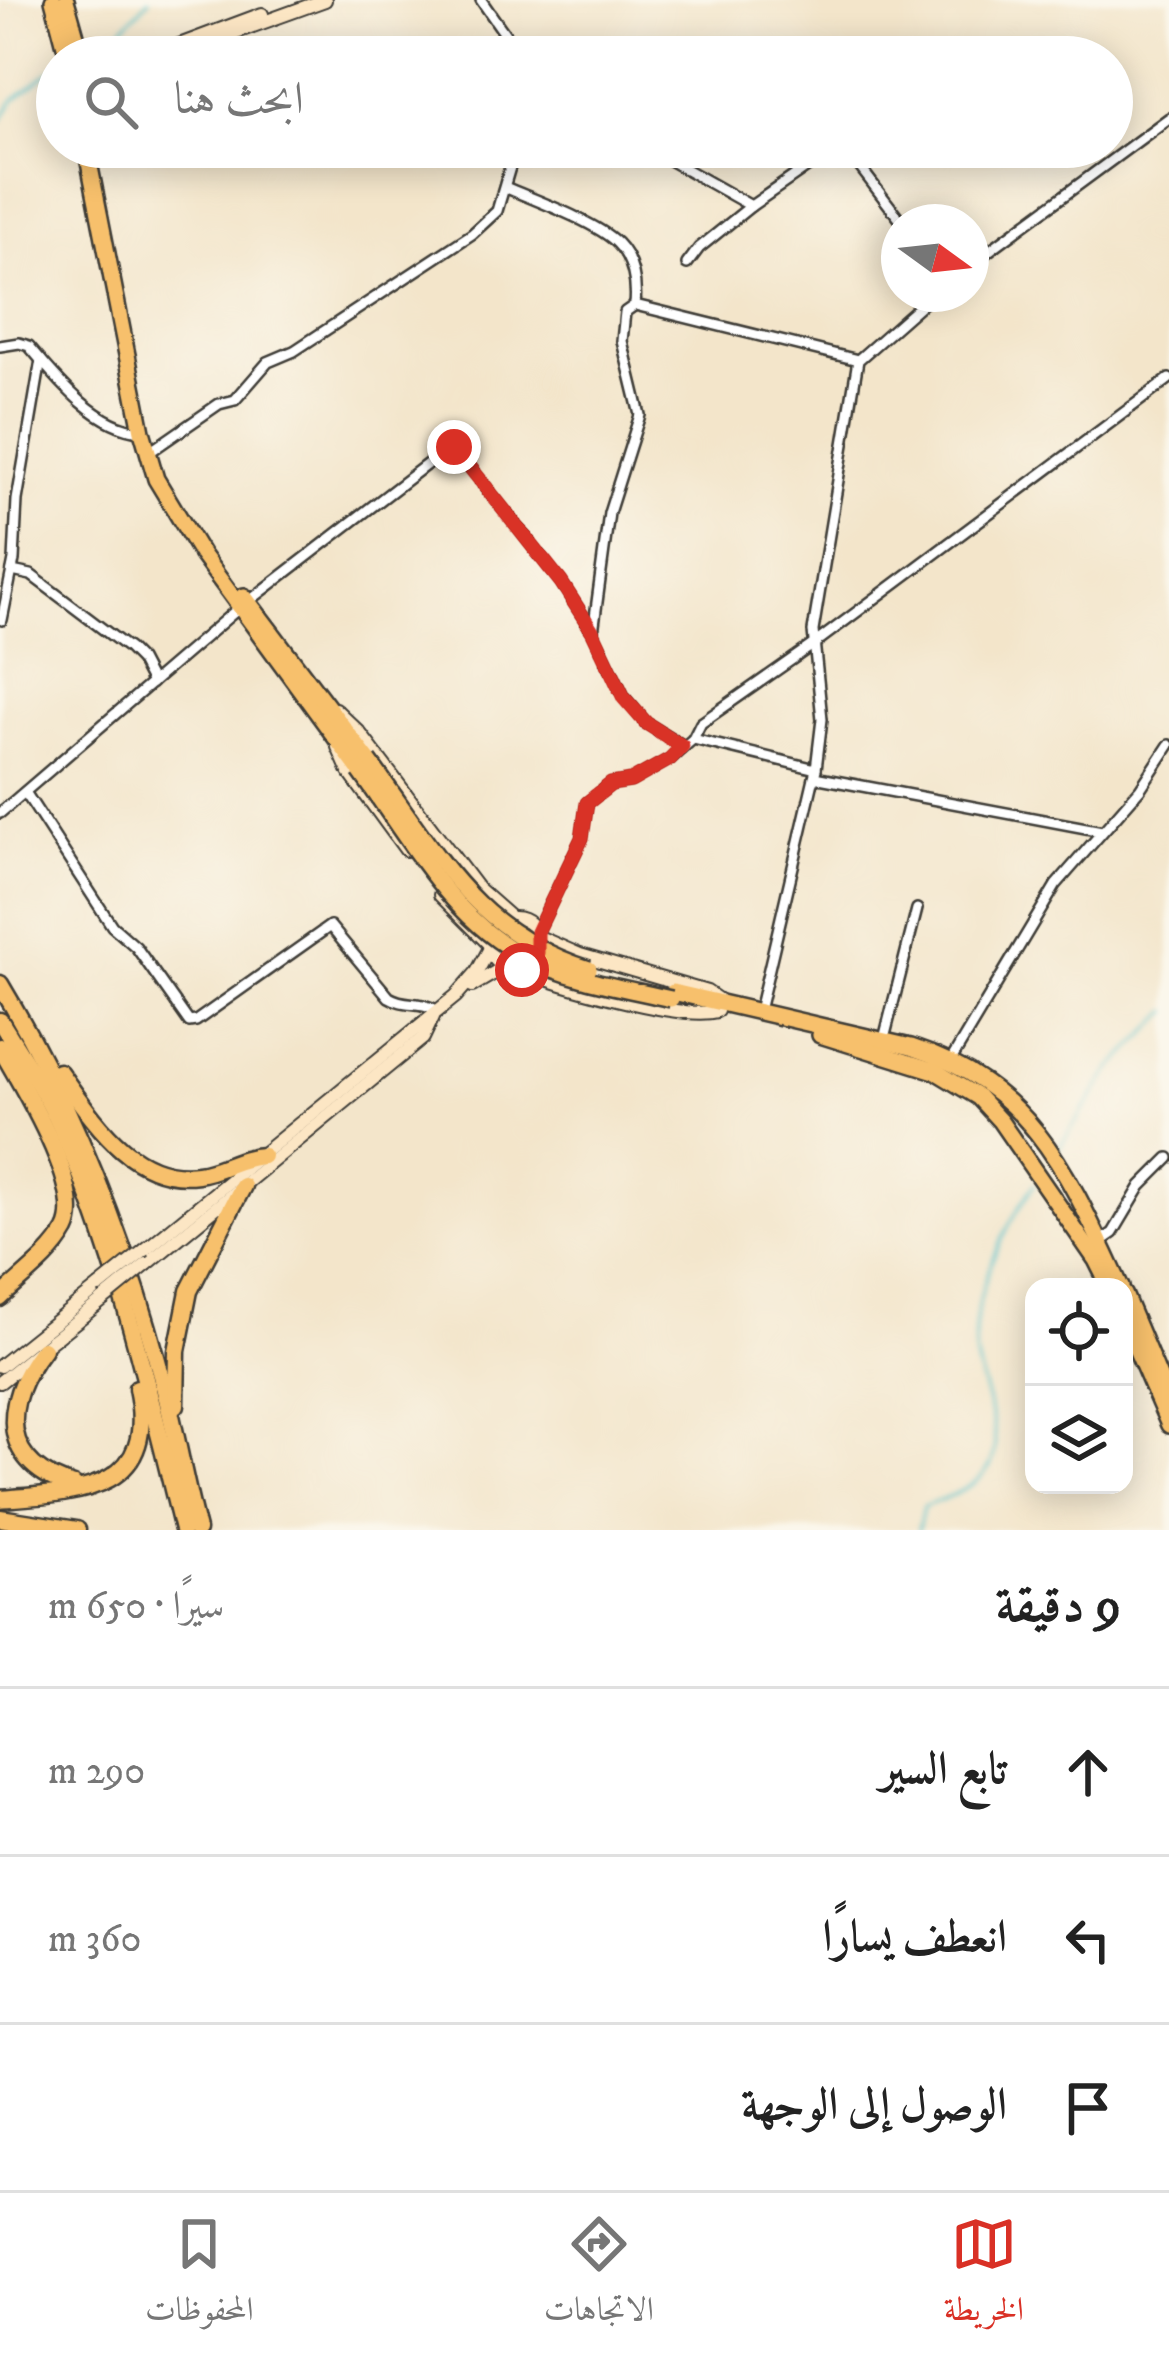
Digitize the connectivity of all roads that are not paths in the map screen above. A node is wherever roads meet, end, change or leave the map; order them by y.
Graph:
1 (53, 0) edge
2 (66, 0) edge
3 (303, 0) edge
4 (325, 0) edge
5 (481, 0) edge
6 (68, 36) edge
7 (72, 36) edge
8 (204, 36) edge
9 (225, 36) edge
10 (506, 36) edge
11 (1169, 118) edge
12 (1133, 145) edge
13 (94, 168) edge
14 (94, 168) edge
15 (512, 168) edge
16 (683, 168) edge
17 (806, 168) edge
18 (861, 168) edge
19 (1101, 168) edge
20 (507, 188) junction
21 (888, 204) edge
22 (751, 206) junction
23 (989, 251) edge
24 (687, 264) dead end
25 (635, 305) junction
26 (913, 312) edge
27 (0, 346) edge
28 (40, 360) junction
29 (858, 360) junction
30 (1169, 379) edge
31 (142, 431) junction
32 (154, 449) junction
33 (12, 571) junction
34 (244, 604) junction
35 (2, 620) edge
36 (593, 632) junction
37 (814, 644) junction
38 (152, 683) junction
39 (327, 705) junction
40 (336, 740) junction
41 (688, 742) junction
42 (1169, 745) edge
43 (365, 766) junction
44 (815, 773) junction
45 (25, 792) junction
46 (0, 813) edge
47 (1102, 831) junction
48 (916, 909) dead end
49 (511, 918) junction
50 (463, 921) junction
51 (538, 935) junction
52 (490, 946) junction
53 (511, 967) junction
54 (468, 982) junction
55 (0, 984) edge
56 (456, 996) junction
57 (720, 1008) junction
58 (759, 1011) junction
59 (436, 1014) junction
60 (0, 1021) edge
61 (24, 1023) junction
62 (884, 1039) junction
63 (0, 1047) edge
64 (0, 1061) edge
65 (950, 1062) junction
66 (263, 1156) junction
67 (1169, 1158) edge
68 (243, 1186) junction
69 (1100, 1241) junction
70 (146, 1257) junction
71 (35, 1263) junction
72 (1105, 1278) edge
73 (1117, 1278) edge
74 (108, 1293) junction
75 (0, 1298) edge
76 (1133, 1316) edge
77 (1133, 1342) edge
78 (43, 1349) junction
79 (0, 1366) edge
80 (0, 1382) edge
81 (1169, 1401) edge
82 (1169, 1425) edge
83 (80, 1488) junction
84 (0, 1499) edge
85 (190, 1505) junction
86 (0, 1518) edge
87 (77, 1530) edge
88 (183, 1530) edge
89 (197, 1530) edge

1 - 6 highway
2 - 7 highway
3 - 8 main road
4 - 9 main road
5 - 10 street
11 - 12 street
13 - 31 highway
14 - 32 highway
15 - 20 street
16 - 22 street
17 - 22 street
18 - 21 street
19 - 23 street
20 - 25 street
20 - 32 street
22 - 24 street
25 - 29 street
25 - 36 street
26 - 29 street
27 - 28 street
28 - 31 street
28 - 33 street
29 - 37 street
30 - 37 street
31 - 34 highway
32 - 34 highway
33 - 35 street
33 - 38 street
34 - 36 street
34 - 38 street
34 - 39 highway
34 - 40 highway
36 - 41 street
37 - 41 street
37 - 44 street
38 - 45 street
39 - 43 highway
39 - 49 main road
40 - 43 highway
40 - 50 main road
41 - 44 street
41 - 51 street
42 - 47 street
43 - 57 highway, bridge
44 - 47 street
44 - 58 street
45 - 46 street
45 - 59 street
47 - 65 street
48 - 62 street
49 - 51 main road
49 - 52 main road
50 - 52 main road
50 - 54 main road
51 - 53 main road
51 - 57 main road
52 - 53 main road
52 - 54 main road
53 - 56 main road
53 - 57 main road
54 - 56 main road
55 - 61 highway
56 - 59 main road
57 - 58 highway
57 - 72 highway
58 - 62 highway
59 - 66 main road
59 - 68 main road
60 - 74 highway
61 - 66 highway
61 - 85 highway
62 - 65 highway
63 - 71 highway
64 - 71 highway
65 - 69 highway
66 - 70 main road
67 - 69 street
68 - 70 main road
68 - 85 highway
69 - 73 highway
70 - 74 main road, bridge
71 - 75 highway
74 - 78 main road
74 - 79 main road
74 - 83 highway
74 - 88 highway
76 - 81 highway
77 - 82 highway
78 - 80 main road
78 - 83 highway
83 - 84 highway
85 - 89 highway
86 - 87 highway

